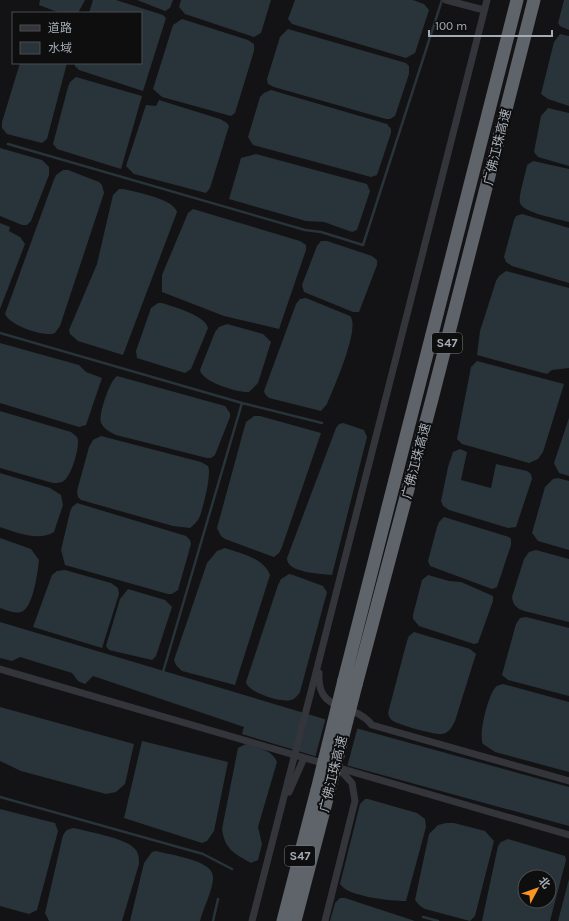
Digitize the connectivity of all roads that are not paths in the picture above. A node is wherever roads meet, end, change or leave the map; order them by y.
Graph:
1 (447, 0) edge
2 (487, 0) edge
3 (517, 0) edge
4 (534, 0) edge
5 (484, 10) junction
6 (320, 653) junction
7 (0, 670) edge
8 (350, 682) junction
9 (304, 758) junction
10 (335, 767) junction
11 (569, 781) edge
12 (323, 791) junction
13 (281, 808) junction
14 (569, 835) edge
15 (252, 921) edge
16 (283, 921) edge
17 (296, 921) edge
18 (325, 921) edge

1 - 5 street
2 - 5 street
3 - 8 highway, 广佛江珠高速 / S47
4 - 8 highway, 广佛江珠高速 / S47
5 - 6 street
6 - 11 street
6 - 13 street, bridge
7 - 9 street
8 - 12 highway, 广佛江珠高速 / S47, bridge
9 - 10 street
9 - 13 street
10 - 14 street
10 - 18 street
12 - 16 highway, 广佛江珠高速 / S47
12 - 17 highway, 广佛江珠高速 / S47
13 - 15 street

